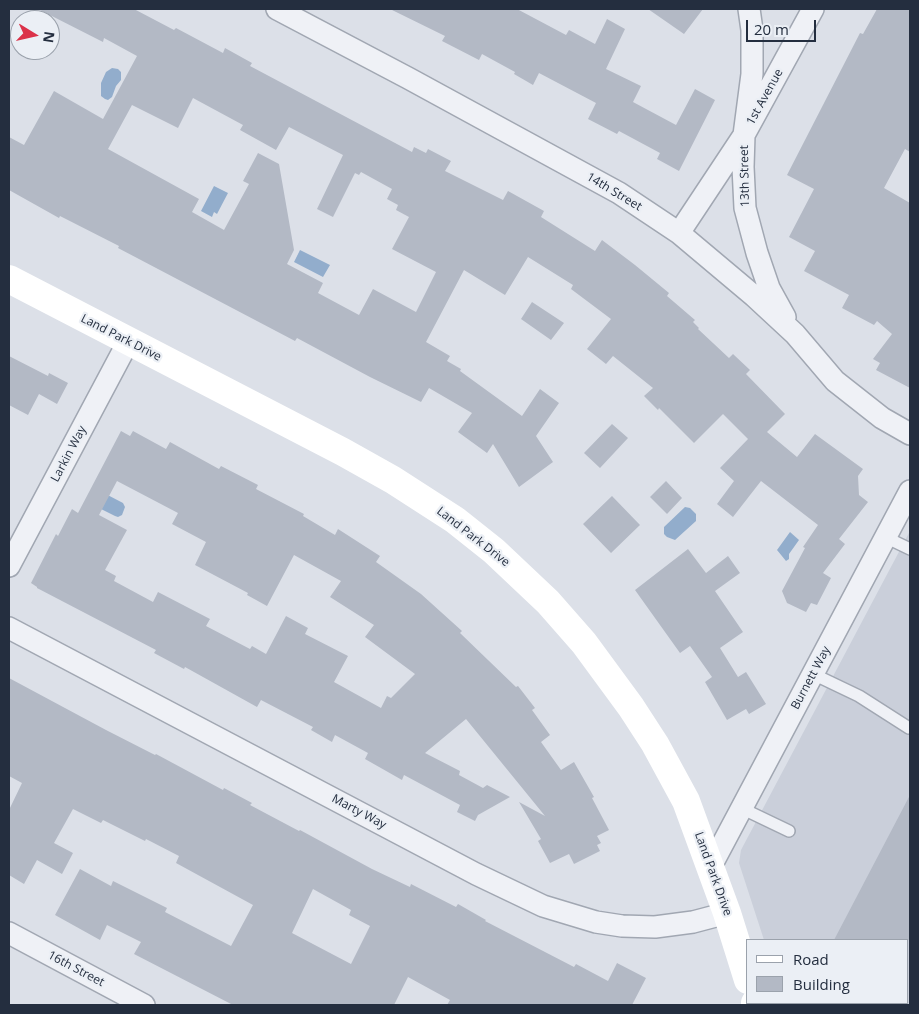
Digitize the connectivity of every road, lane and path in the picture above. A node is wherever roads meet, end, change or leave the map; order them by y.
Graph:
1 (277, 9) edge
2 (749, 9) edge
3 (813, 9) edge
4 (744, 134) junction
5 (679, 234) junction
6 (9, 279) edge
7 (795, 334) junction
8 (128, 342) junction
9 (910, 434) edge
10 (910, 491) edge
11 (885, 538) junction
12 (910, 549) edge
13 (9, 566) edge
14 (9, 628) edge
15 (813, 674) junction
16 (909, 728) dead end
17 (742, 808) junction
18 (789, 830) dead end
19 (711, 866) junction
20 (727, 913) junction
21 (9, 933) edge
22 (746, 974) edge
23 (144, 1005) edge

1 - 5 street, 14th Street
2 - 4 street, 13th Street
3 - 4 street, 1st Avenue
4 - 5 street, 1st Avenue
4 - 7 street, 13th Street
5 - 7 street, 14th Street
6 - 8 main road, Land Park Drive
7 - 9 street, 14th Street
8 - 13 street, Larkin Way
8 - 19 main road, Land Park Drive
10 - 11 street, Burnett Way
11 - 12 lane
11 - 15 street, Burnett Way
14 - 20 street, Marty Way
15 - 16 lane
15 - 17 street, Burnett Way
17 - 18 lane
17 - 19 street, Burnett Way
19 - 20 main road, Land Park Drive
20 - 22 main road, Land Park Drive
21 - 23 street, 16th Street

